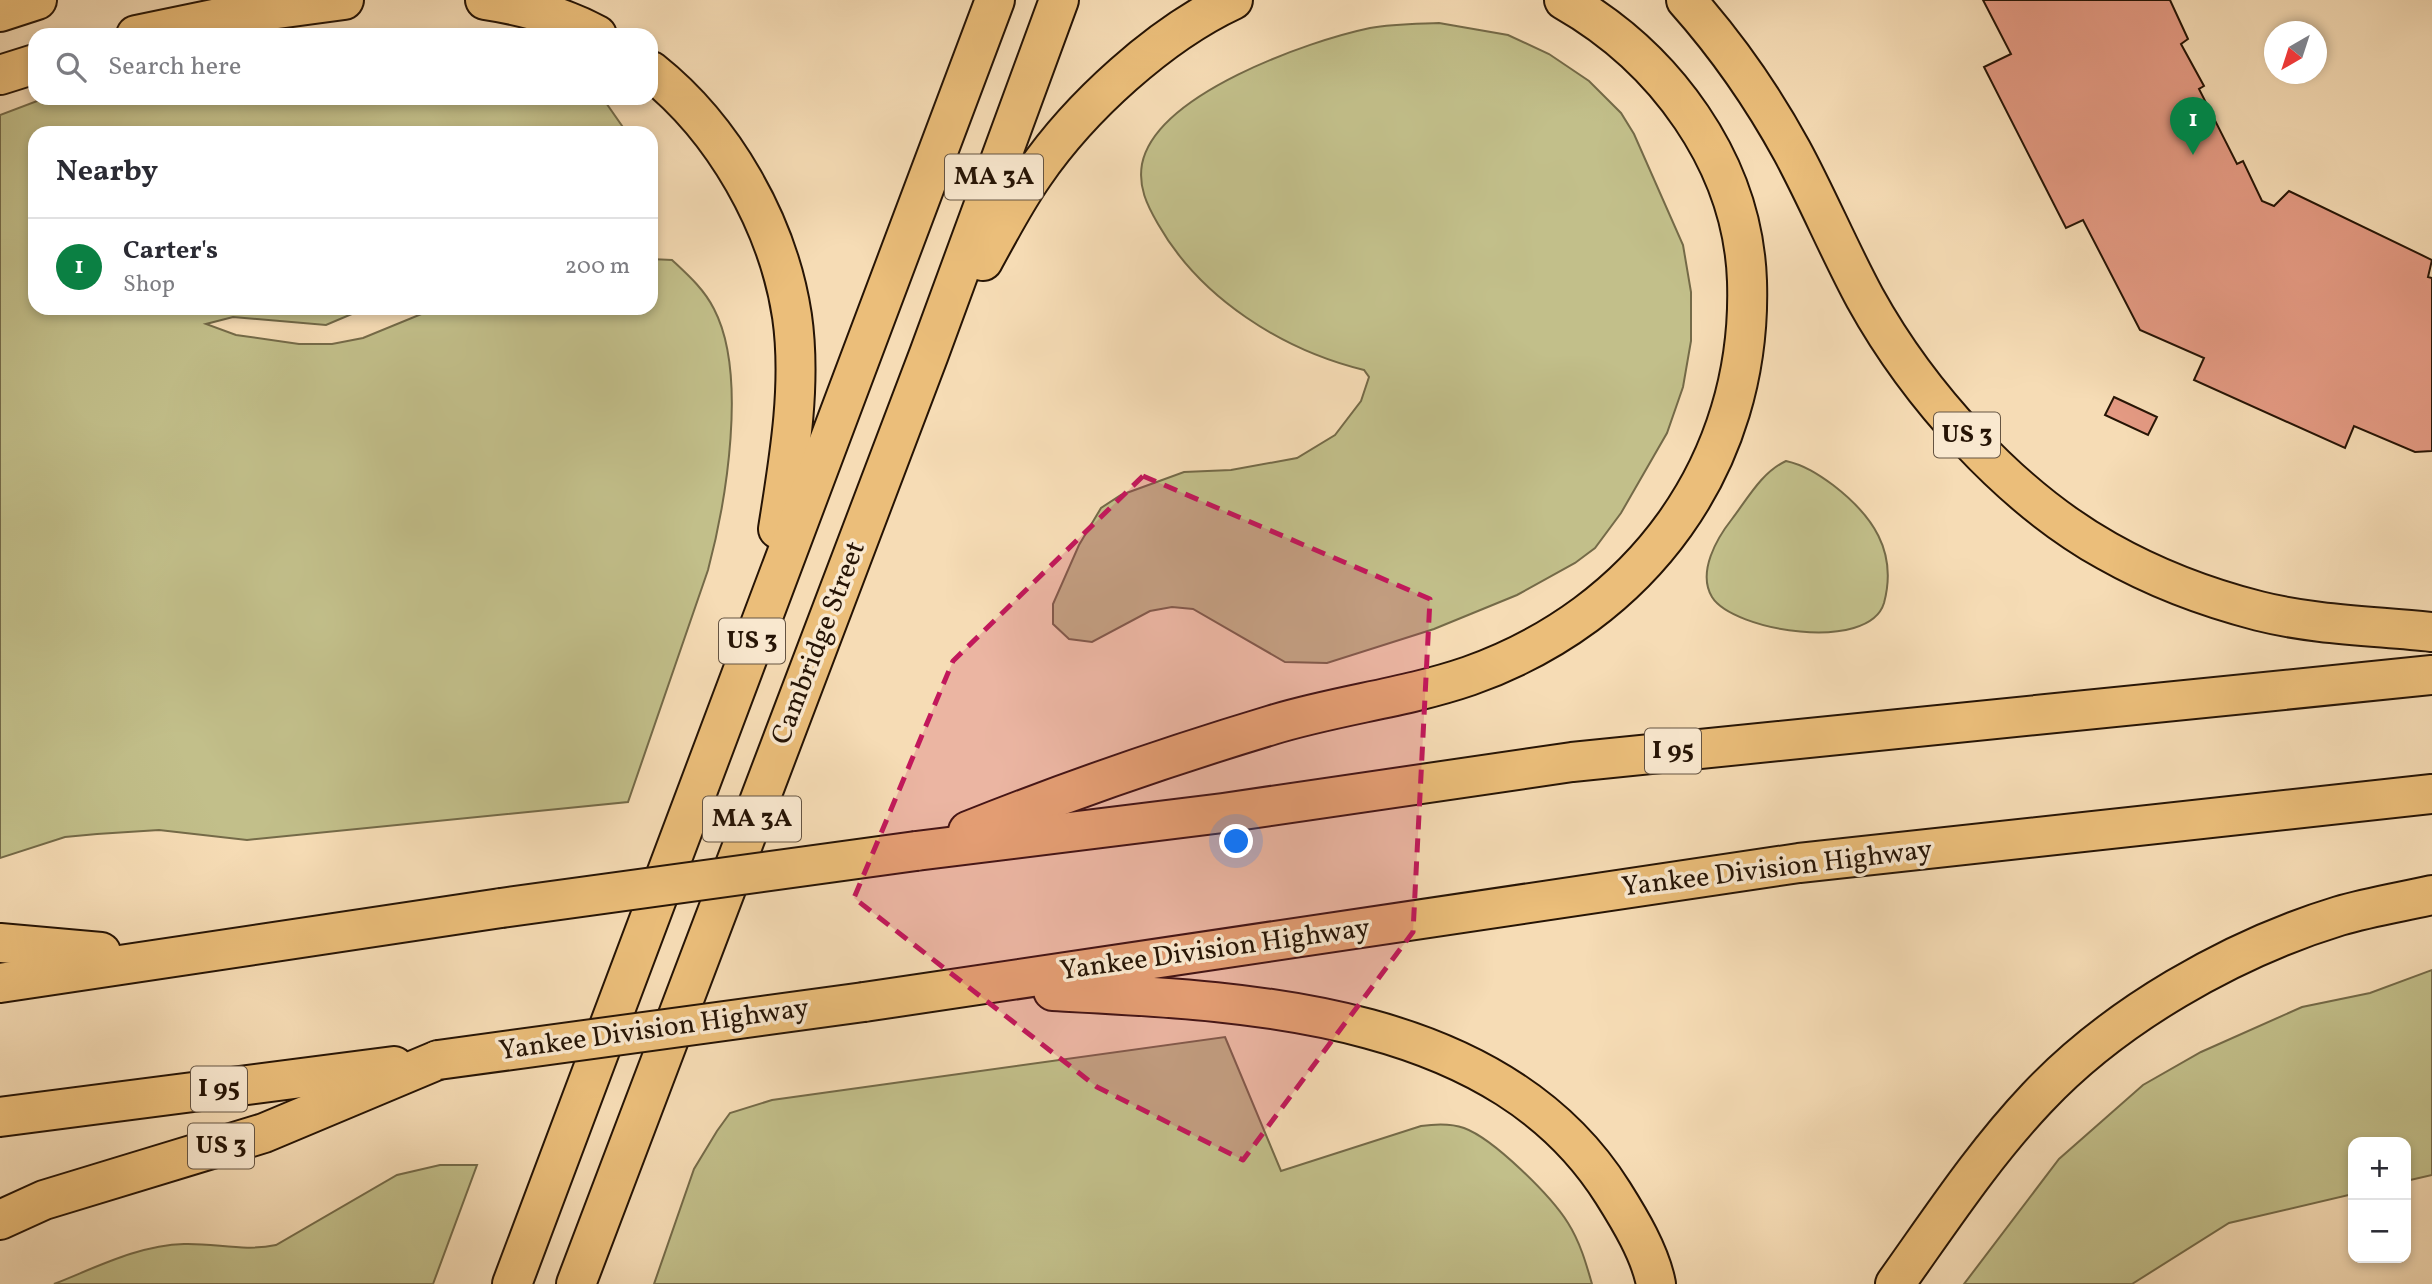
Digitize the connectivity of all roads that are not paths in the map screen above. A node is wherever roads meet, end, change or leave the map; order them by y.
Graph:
1 (37, 0) edge
2 (344, 0) edge
3 (485, 0) edge
4 (995, 0) edge
5 (1059, 0) edge
6 (1233, 0) edge
7 (1564, 0) edge
8 (1686, 0) edge
9 (0, 12) edge
10 (170, 28) edge
11 (584, 28) edge
12 (28, 66) edge
13 (0, 75) edge
14 (658, 78) edge
15 (929, 354) junction
16 (759, 623) junction
17 (2432, 632) edge
18 (2432, 675) edge
19 (2432, 794) edge
20 (916, 851) junction
21 (2432, 895) edge
22 (0, 943) edge
23 (158, 957) junction
24 (0, 982) edge
25 (967, 987) junction
26 (438, 1060) junction
27 (0, 1117) edge
28 (0, 1220) edge
29 (512, 1284) edge
30 (576, 1284) edge
31 (1656, 1284) edge
32 (1895, 1284) edge

1 - 9 highway
2 - 10 highway
3 - 11 highway
4 - 16 highway, US 3
5 - 15 highway, Cambridge Street / MA 3A
6 - 15 highway
7 - 20 highway
8 - 17 highway, US 3
12 - 13 highway
14 - 16 highway
15 - 30 highway, Cambridge Street / MA 3A
16 - 29 highway, US 3
18 - 20 highway, I 95
19 - 25 highway, Yankee Division Highway / I 95
20 - 23 highway, I 95, bridge
21 - 32 highway
22 - 23 highway
23 - 24 highway, I 95
25 - 26 highway, Yankee Division Highway / I 95, bridge
25 - 31 highway
26 - 27 highway, Yankee Division Highway / I 95
26 - 28 highway, US 3

